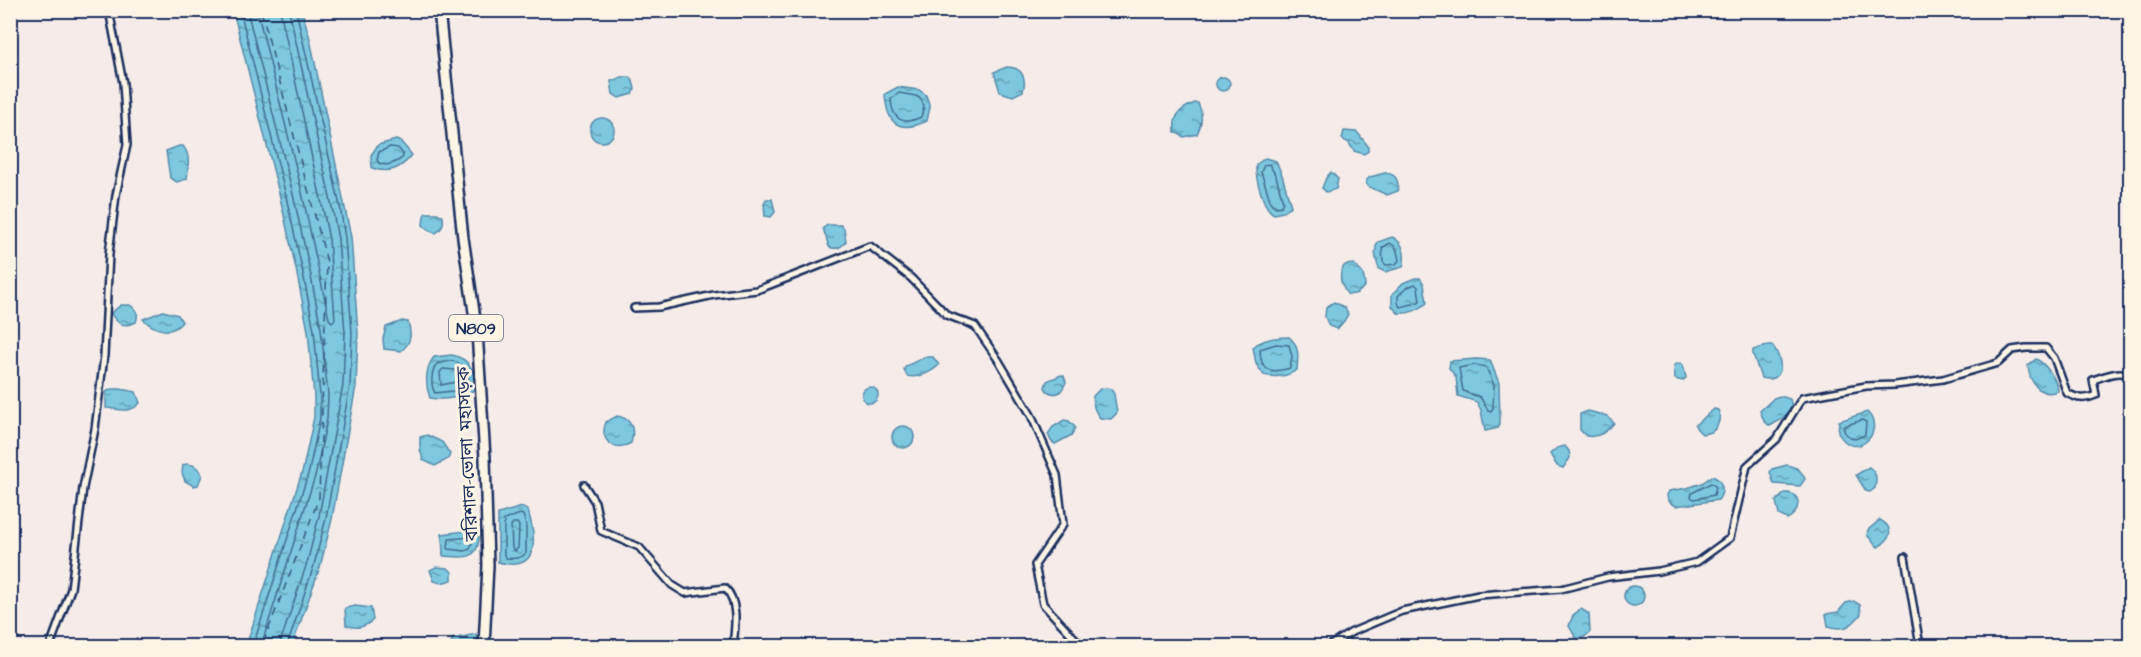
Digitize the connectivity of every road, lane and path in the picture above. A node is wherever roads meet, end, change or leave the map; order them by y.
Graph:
1 (109, 10) edge
2 (439, 10) edge
3 (634, 308) dead end
4 (2130, 375) edge
5 (584, 485) dead end
6 (1905, 557) dead end
7 (1336, 645) edge
8 (50, 646) edge
9 (484, 646) edge
10 (733, 646) edge
11 (1082, 646) edge
12 (1329, 646) edge
13 (1920, 646) edge

1 - 8 street
2 - 9 highway, বরিশাল-ভোলা মহাসড়ক / N809
3 - 11 street
4 - 7 street
5 - 10 street
6 - 13 street
7 - 12 street

